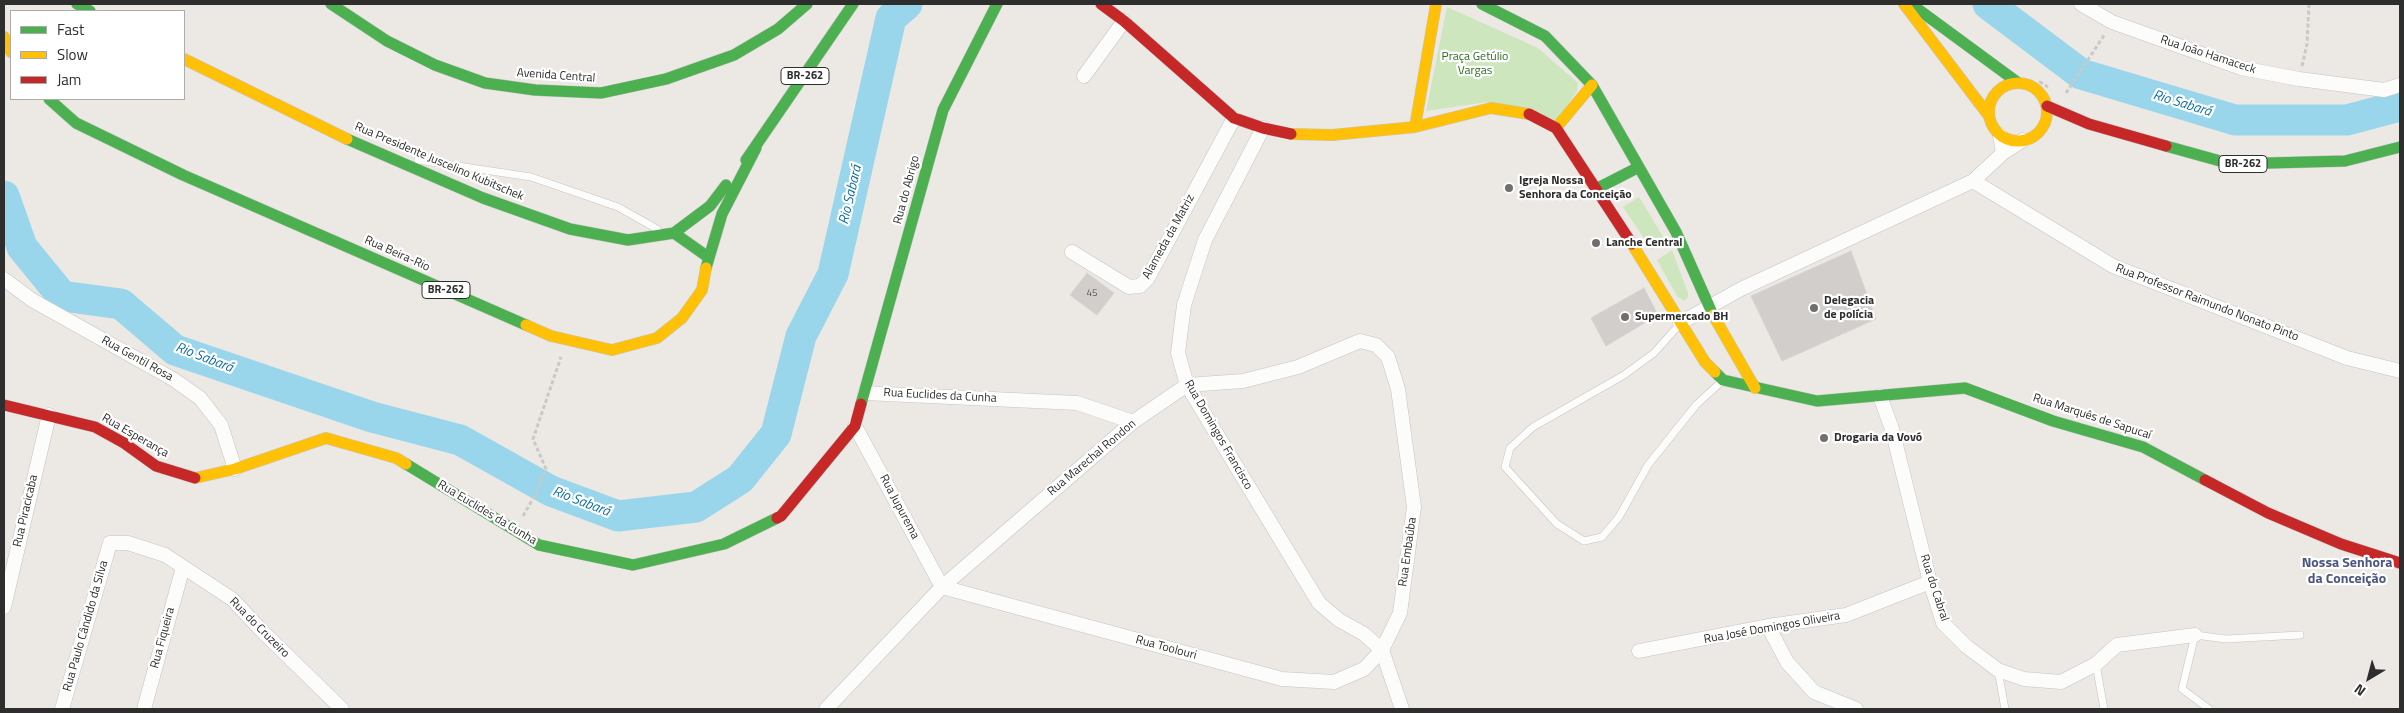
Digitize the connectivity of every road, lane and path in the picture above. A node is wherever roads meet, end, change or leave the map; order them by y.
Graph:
1 (331, 4) edge
2 (807, 4) edge
3 (853, 4) edge
4 (997, 4) edge
5 (1101, 4) edge
6 (1436, 4) edge
7 (1482, 4) edge
8 (1904, 4) edge
9 (1911, 4) edge
10 (2081, 4) edge
11 (2309, 4) edge
12 (1124, 21) junction
13 (4, 37) edge
14 (2103, 39) dead end
15 (10, 50) edge
16 (185, 59) edge
17 (1084, 76) dead end
18 (2299, 79) junction
19 (2017, 82) junction
20 (2040, 82) dead end
21 (1592, 85) junction
22 (2400, 85) edge
23 (2055, 92) dead end
24 (2063, 98) dead end
25 (50, 100) edge
26 (2047, 106) junction
27 (1989, 116) junction
28 (1234, 118) junction
29 (2089, 124) junction
30 (1415, 127) junction
31 (2071, 127) dead end
32 (1264, 128) junction
33 (1556, 128) junction
34 (2042, 128) junction
35 (2056, 128) dead end
36 (2000, 135) junction
37 (2023, 140) junction
38 (2400, 147) edge
39 (756, 148) junction
40 (2003, 153) junction
41 (383, 155) junction
42 (1639, 168) junction
43 (1973, 181) junction
44 (1596, 189) junction
45 (670, 234) junction
46 (1072, 252) dead end
47 (708, 257) junction
48 (4, 279) edge
49 (1708, 306) junction
50 (1680, 323) junction
51 (567, 340) junction
52 (2400, 371) edge
53 (1723, 380) junction
54 (1186, 385) junction
55 (1755, 388) junction
56 (865, 393) junction
57 (1880, 396) junction
58 (4, 405) edge
59 (49, 416) junction
60 (1133, 422) junction
61 (855, 426) junction
62 (235, 470) junction
63 (194, 478) joint
64 (535, 495) dead end
65 (110, 543) joint
66 (2400, 563) edge
67 (183, 567) junction
68 (1930, 582) junction
69 (942, 587) junction
70 (4, 607) edge
71 (1768, 626) junction
72 (2196, 635) junction
73 (2300, 636) dead end
74 (1382, 650) junction
75 (1639, 651) dead end
76 (2096, 664) junction
77 (1998, 670) junction
78 (62, 709) edge
79 (144, 709) edge
80 (342, 709) edge
81 (826, 709) edge
82 (1402, 709) edge
83 (1856, 709) edge
84 (2006, 709) edge
85 (2104, 709) edge
86 (2209, 709) edge

1 - 2 main road, Avenida Central
3 - 39 main road, Rua Presidente Juscelino Kubitschek / BR-262
4 - 56 main road, Rua do Abrigo
5 - 12 main road
6 - 30 main road
7 - 21 main road
8 - 27 main road
9 - 19 main road
10 - 18 street, Rua João Hamaceck
11 - 18 path
12 - 17 street
12 - 28 main road
13 - 15 main road
14 - 24 path
16 - 41 main road, Rua Presidente Juscelino Kubitschek / BR-262
18 - 22 street, Rua João Hamaceck
19 - 26 main road
19 - 27 main road
20 - 23 path
21 - 33 main road
21 - 42 main road
25 - 51 main road, Rua Beira-Rio / BR-262
26 - 29 main road, BR-262
26 - 34 main road
27 - 36 main road
28 - 32 main road
28 - 46 street, Alameda da Matriz
29 - 31 main road, BR-262
29 - 38 main road, BR-262
30 - 32 main road
30 - 33 main road
32 - 54 street, Rua Domingos Francisco
33 - 44 main road
34 - 35 main road
34 - 37 main road
36 - 37 main road
36 - 40 street
37 - 40 street
39 - 45 main road, Rua Presidente Juscelino Kubitschek / BR-262
39 - 47 main road, Rua Beira-Rio / BR-262
40 - 43 street
41 - 45 lane
41 - 45 main road, Rua Presidente Juscelino Kubitschek / BR-262
42 - 44 main road
42 - 49 main road
43 - 49 street
43 - 52 street, Rua Professor Raimundo Nonato Pinto
44 - 50 main road
45 - 47 main road
47 - 51 main road, Rua Beira-Rio / BR-262
48 - 62 street, Rua Gentil Rosa
49 - 50 street
49 - 55 main road
50 - 53 main road
50 - 53 lane
51 - 64 path
53 - 55 main road
54 - 60 street, Rua Marechal Rondon
54 - 74 street, Rua Domingos Francisco
54 - 74 street, Rua Embaúba
55 - 57 main road, Rua Marquês de Sapucaí
56 - 60 street, Rua Euclides da Cunha
56 - 61 main road, Rua Euclides da Cunha
57 - 66 main road, Rua Marquês de Sapucaí
57 - 68 street, Rua do Cabral
58 - 59 main road, Rua Esperança
59 - 63 main road, Rua Esperança
59 - 70 street, Rua Piracicaba
60 - 69 street, Rua Marechal Rondon
61 - 62 main road, Rua Euclides da Cunha
61 - 69 street, Rua Jupurema
62 - 63 main road, Rua Euclides da Cunha
65 - 67 street, Rua do Cruzeiro
65 - 78 street, Rua Paulo Cândido da Silva
67 - 79 street, Rua Fiqueira
67 - 80 street, Rua do Cruzeiro
68 - 71 street, Rua José Domingos Oliveira
68 - 77 street, Rua do Cabral
69 - 74 street, Rua Toolouri
69 - 81 street, Rua Marechal Rondon
71 - 75 street, Rua José Domingos Oliveira
71 - 83 street
72 - 73 lane, Rua do Cabral
72 - 76 street, Rua do Cabral
72 - 86 lane
74 - 82 street
76 - 77 street, Rua do Cabral
76 - 85 lane
77 - 84 lane

